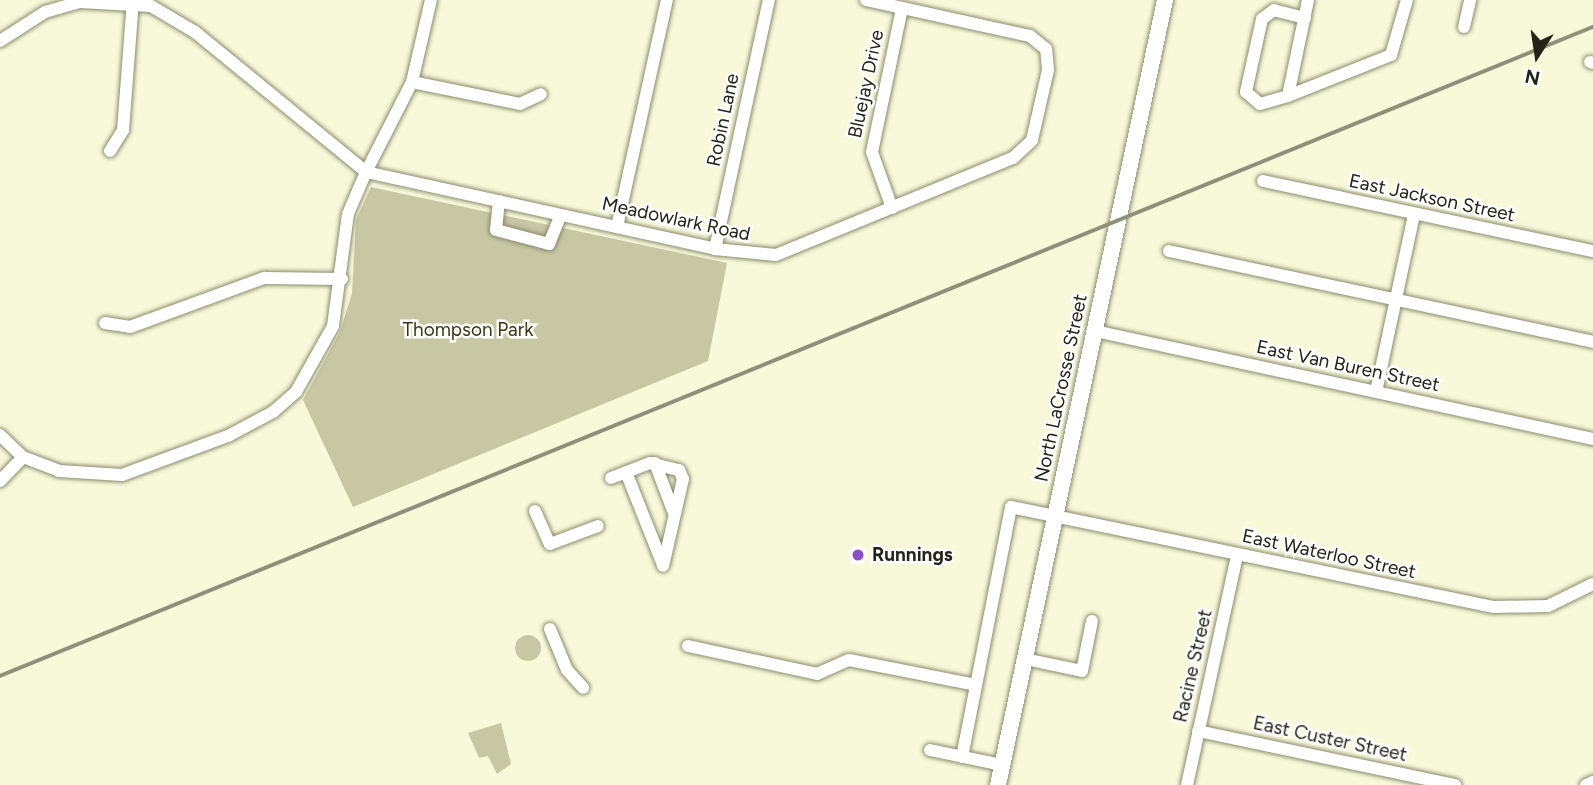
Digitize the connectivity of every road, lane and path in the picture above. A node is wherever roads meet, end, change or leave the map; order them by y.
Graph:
1 (431, 0) edge
2 (667, 0) edge
3 (769, 0) edge
4 (866, 0) edge
5 (1165, 0) edge
6 (1308, 0) edge
7 (1407, 0) edge
8 (1470, 0) edge
9 (133, 1) edge
10 (152, 3) edge
11 (902, 8) junction
12 (1305, 18) junction
13 (1464, 27) dead end
14 (0, 41) edge
15 (412, 82) junction
16 (541, 94) dead end
17 (1288, 96) junction
18 (110, 151) dead end
19 (366, 172) junction
20 (1263, 181) dead end
21 (499, 201) junction
22 (892, 208) junction
23 (1414, 214) junction
24 (561, 215) junction
25 (617, 228) junction
26 (715, 248) junction
27 (1169, 251) dead end
28 (1593, 251) edge
29 (342, 279) junction
30 (1396, 300) junction
31 (105, 323) dead end
32 (1095, 331) junction
33 (1593, 342) edge
34 (1376, 392) junction
35 (0, 435) edge
36 (1593, 439) edge
37 (23, 457) junction
38 (655, 463) junction
39 (626, 471) junction
40 (611, 478) dead end
41 (0, 481) edge
42 (535, 511) dead end
43 (675, 514) junction
44 (1055, 516) junction
45 (598, 526) dead end
46 (1237, 555) junction
47 (1593, 584) edge
48 (1092, 621) dead end
49 (550, 629) dead end
50 (688, 646) dead end
51 (1025, 659) junction
52 (976, 685) junction
53 (583, 688) dead end
54 (1198, 731) junction
55 (930, 750) dead end
56 (962, 757) junction
57 (1002, 765) junction
58 (1593, 782) edge
59 (999, 785) edge
60 (1187, 785) edge
61 (1455, 785) edge
62 (1586, 785) edge

1 - 15 street
2 - 25 street
3 - 26 street, Robin Lane
4 - 11 street
5 - 32 main road, North LaCrosse Street
6 - 12 street
7 - 17 street
8 - 13 street
9 - 10 street, Meadowlark Road
9 - 14 street, Meadowlark Road
9 - 18 street
10 - 19 street, Meadowlark Road
11 - 22 street, Bluejay Drive
11 - 22 street, Meadowlark Road
12 - 17 street
12 - 17 street
15 - 16 street
15 - 19 street
19 - 21 street, Meadowlark Road
19 - 29 street
20 - 23 street, East Jackson Street
21 - 24 street, Meadowlark Road
21 - 24 street
22 - 26 street, Meadowlark Road
23 - 28 street, East Jackson Street
23 - 30 street
24 - 25 street, Meadowlark Road
25 - 26 street, Meadowlark Road
27 - 30 street
29 - 31 street
29 - 37 street
30 - 33 street
30 - 34 street
32 - 34 street, East Van Buren Street
32 - 44 main road, North LaCrosse Street
34 - 36 street, East Van Buren Street
35 - 37 street
37 - 41 street
38 - 39 street
38 - 43 street
38 - 43 street
39 - 40 street
39 - 43 street
42 - 45 street
44 - 46 street, East Waterloo Street
44 - 51 main road, North LaCrosse Street
44 - 52 street, East Waterloo Street
46 - 47 street, East Waterloo Street
46 - 54 street, Racine Street
48 - 51 street
49 - 53 street
50 - 52 street
51 - 57 main road, North LaCrosse Street
52 - 56 street
54 - 60 street, Racine Street
54 - 61 street, East Custer Street
55 - 56 street
56 - 57 street
57 - 59 main road, North LaCrosse Street
58 - 62 street

